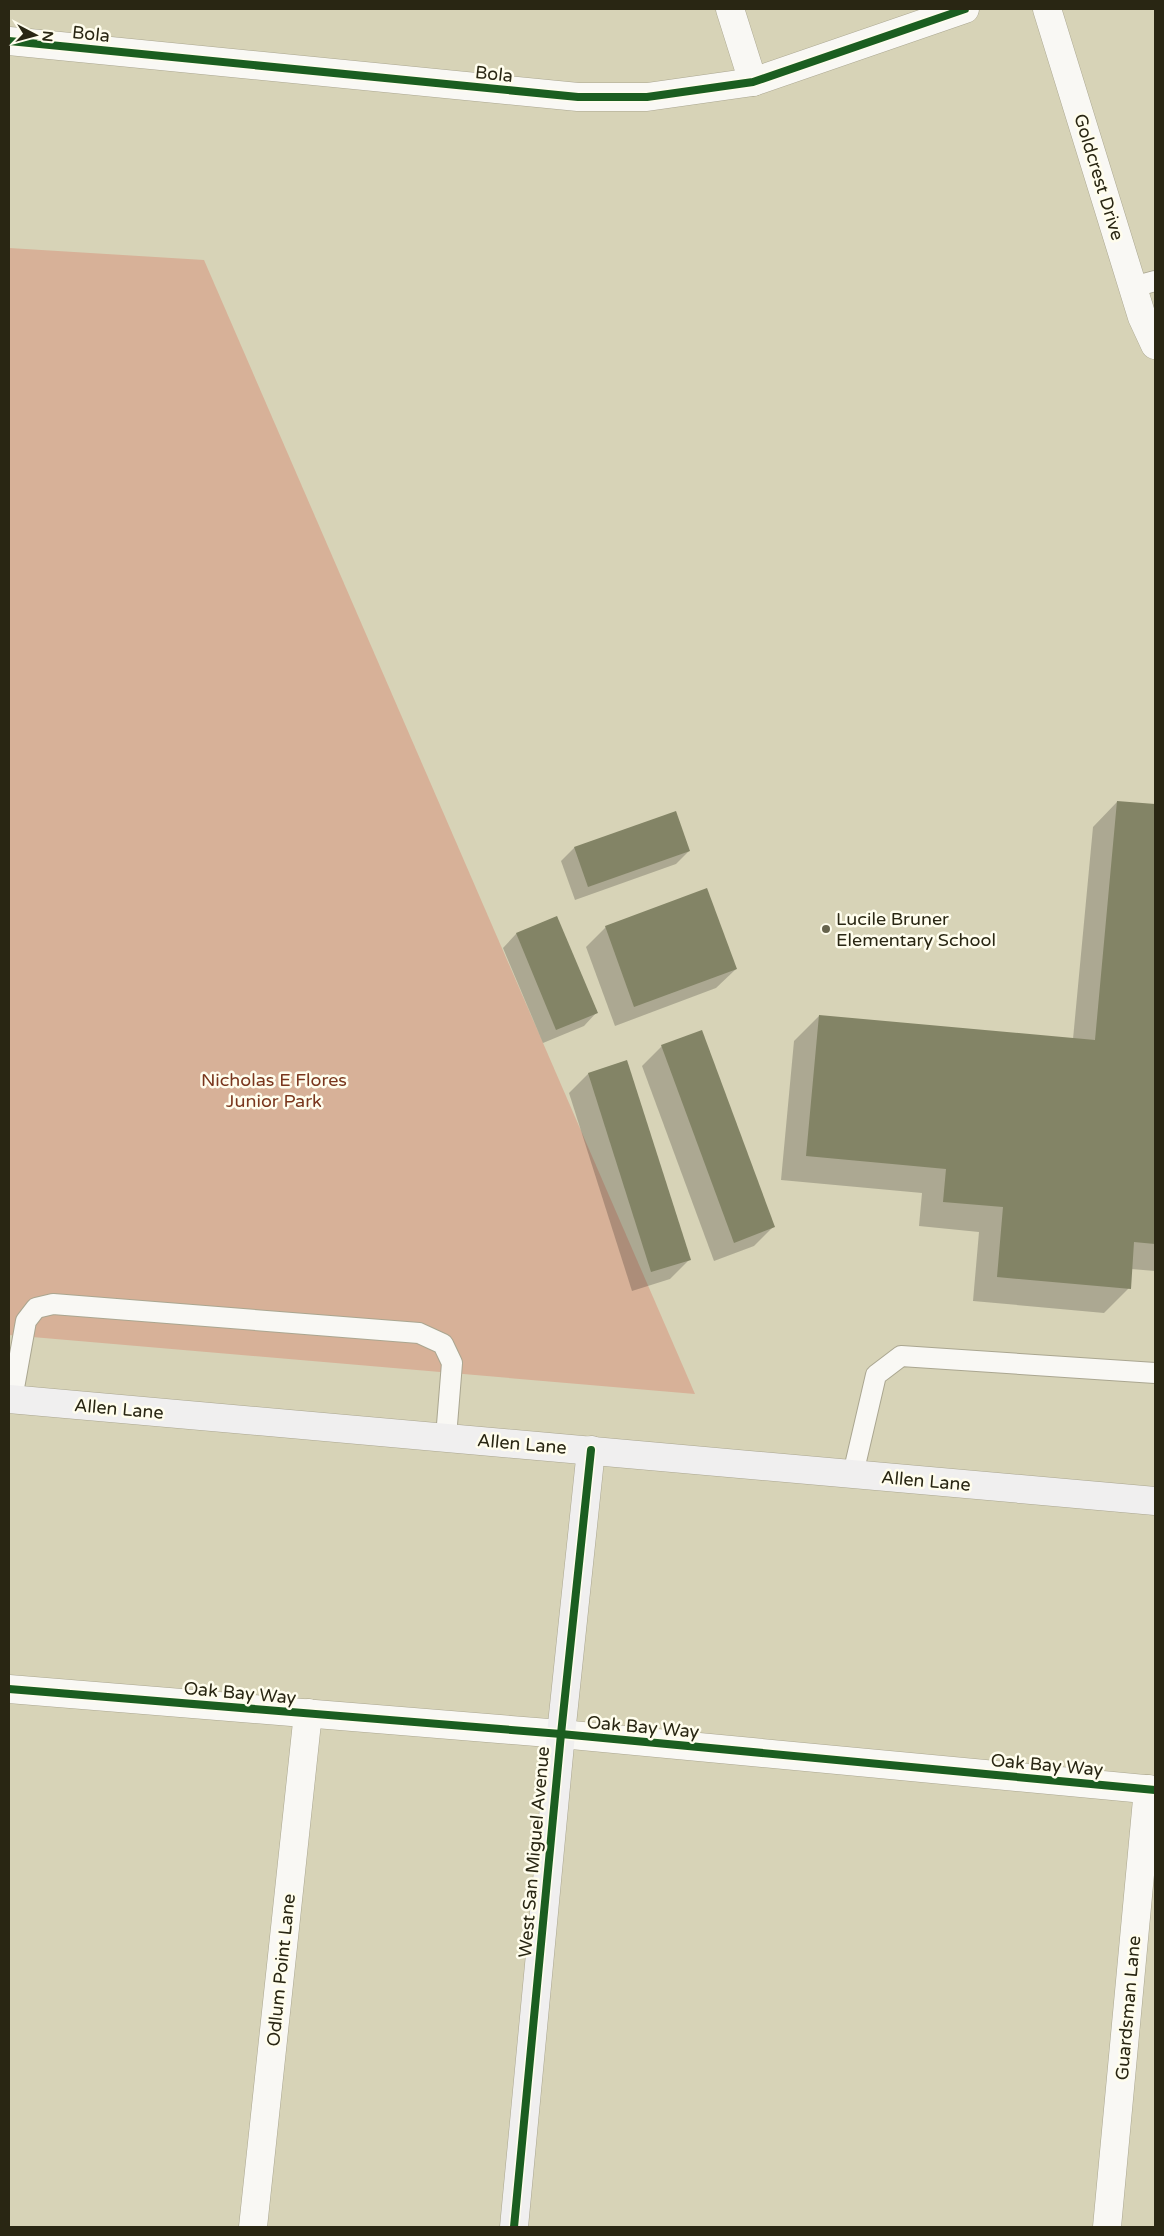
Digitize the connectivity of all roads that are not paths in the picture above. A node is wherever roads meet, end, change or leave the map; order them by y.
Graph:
1 (730, 9) edge
2 (965, 9) edge
3 (1047, 9) edge
4 (9, 41) edge
5 (753, 82) junction
6 (1144, 284) edge
7 (1155, 345) edge
8 (1155, 1373) edge
9 (10, 1399) edge
10 (446, 1437) junction
11 (591, 1450) junction
12 (853, 1474) junction
13 (1155, 1502) edge
14 (9, 1689) edge
15 (308, 1713) junction
16 (561, 1734) junction
17 (1152, 1790) edge
18 (253, 2227) edge
19 (514, 2227) edge
20 (1107, 2227) edge

1 - 5 street
2 - 5 street, Bola
3 - 6 street, Goldcrest Drive
4 - 5 street, Bola
6 - 7 street, Goldcrest Drive
8 - 12 lane
9 - 10 main road, Allen Lane
9 - 10 lane
10 - 11 main road, Allen Lane
11 - 12 main road, Allen Lane
11 - 16 main road, West San Miguel Avenue
12 - 13 main road, Allen Lane
14 - 15 street, Oak Bay Way
15 - 16 street, Oak Bay Way
15 - 18 street, Odlum Point Lane
16 - 17 street, Oak Bay Way
16 - 19 main road, West San Miguel Avenue
17 - 20 street, Guardsman Lane

